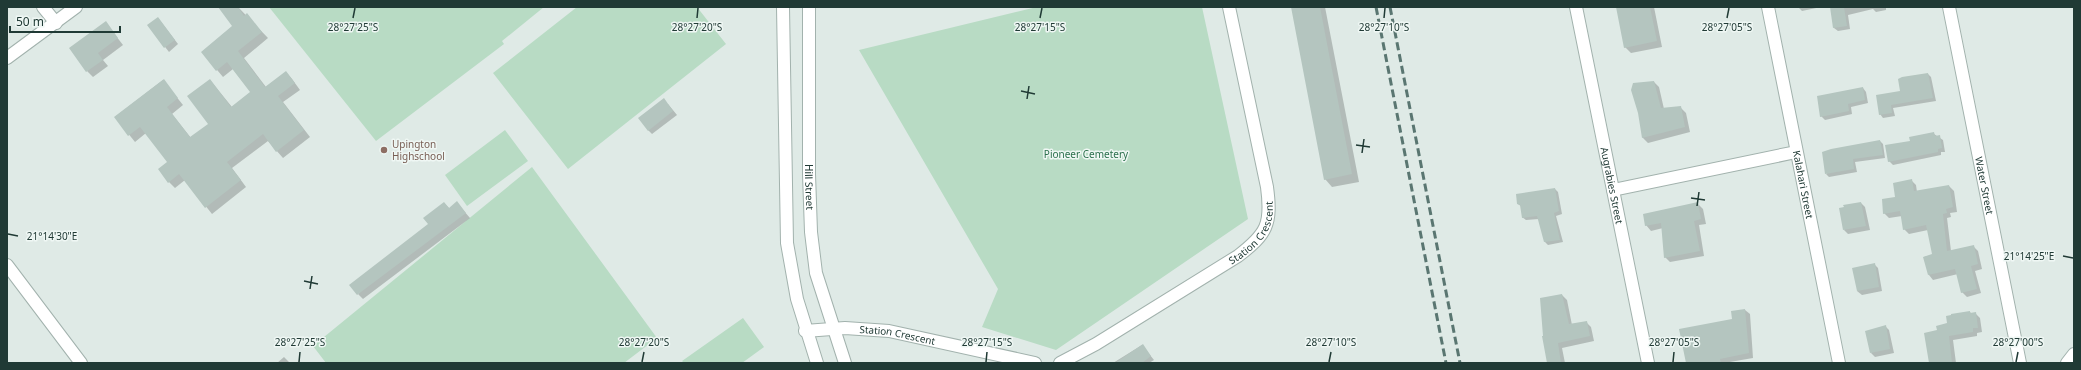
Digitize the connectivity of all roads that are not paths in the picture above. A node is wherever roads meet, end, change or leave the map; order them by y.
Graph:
1 (43, 7) edge
2 (76, 7) edge
3 (784, 7) edge
4 (809, 7) edge
5 (1229, 7) edge
6 (1576, 7) edge
7 (1768, 7) edge
8 (1949, 7) edge
9 (56, 23) junction
10 (7, 58) edge
11 (1796, 152) junction
12 (1613, 190) junction
13 (7, 265) edge
14 (832, 328) junction
15 (805, 331) junction
16 (2074, 354) edge
17 (81, 363) edge
18 (817, 363) edge
19 (845, 363) edge
20 (1035, 363) edge
21 (1060, 363) edge
22 (1648, 363) edge
23 (1839, 363) edge
24 (2020, 363) edge
25 (2067, 363) edge

1 - 9 street
2 - 9 street
3 - 15 street
4 - 14 street, Hill Street
5 - 21 street, Station Crescent
6 - 12 street, Augrabies Street
7 - 11 street, Kalahari Street
8 - 24 street, Water Street
9 - 10 street
11 - 12 street
11 - 23 street, Kalahari Street
12 - 22 street, Augrabies Street
13 - 17 street
14 - 15 street, Station Crescent
14 - 19 street, Hill Street
14 - 20 street, Station Crescent
15 - 18 street
16 - 25 street

